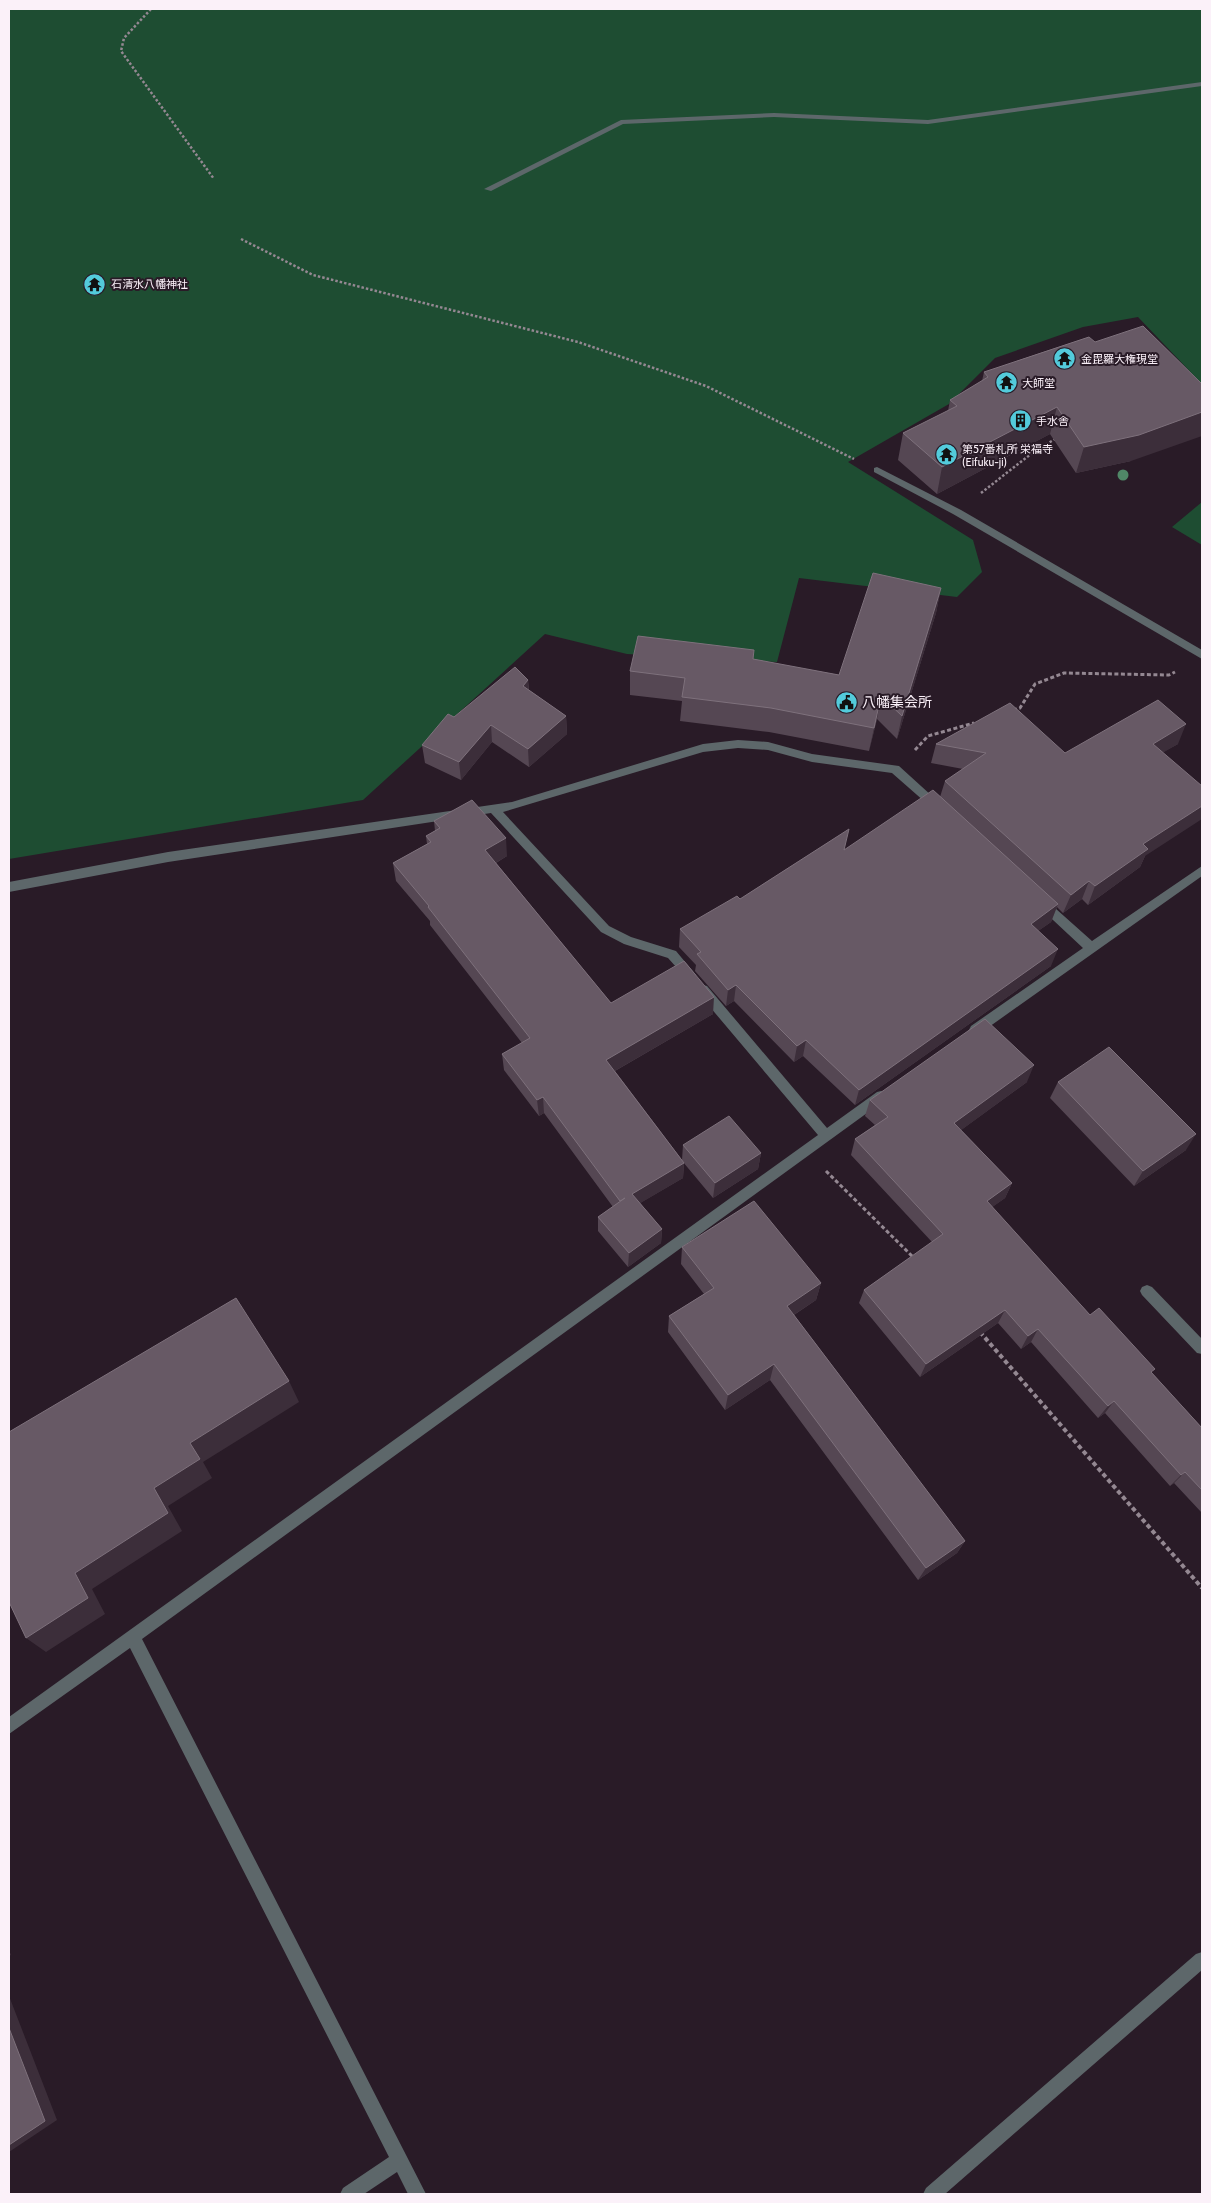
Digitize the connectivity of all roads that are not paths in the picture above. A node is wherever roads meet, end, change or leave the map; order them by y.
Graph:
1 (1202, 84) edge
2 (488, 189) dead end
3 (877, 470) road end
4 (1202, 655) edge
5 (494, 808) junction
6 (943, 812) edge
7 (1202, 870) edge
8 (9, 887) edge
9 (1034, 895) edge
10 (1090, 948) junction
11 (962, 1038) edge
12 (890, 1090) edge
13 (826, 1135) junction
14 (1147, 1291) dead end
15 (1202, 1348) edge
16 (132, 1636) junction
17 (9, 1726) edge
18 (1202, 1960) edge
19 (399, 2160) junction
20 (349, 2194) edge
21 (417, 2194) edge
22 (932, 2194) edge

1 - 2 street
3 - 4 street
5 - 6 street
5 - 8 street
5 - 13 street
7 - 10 street
9 - 10 street
10 - 11 street
12 - 13 street
13 - 16 street
14 - 15 street
16 - 17 street
16 - 19 street
18 - 22 street
19 - 20 street
19 - 21 street

